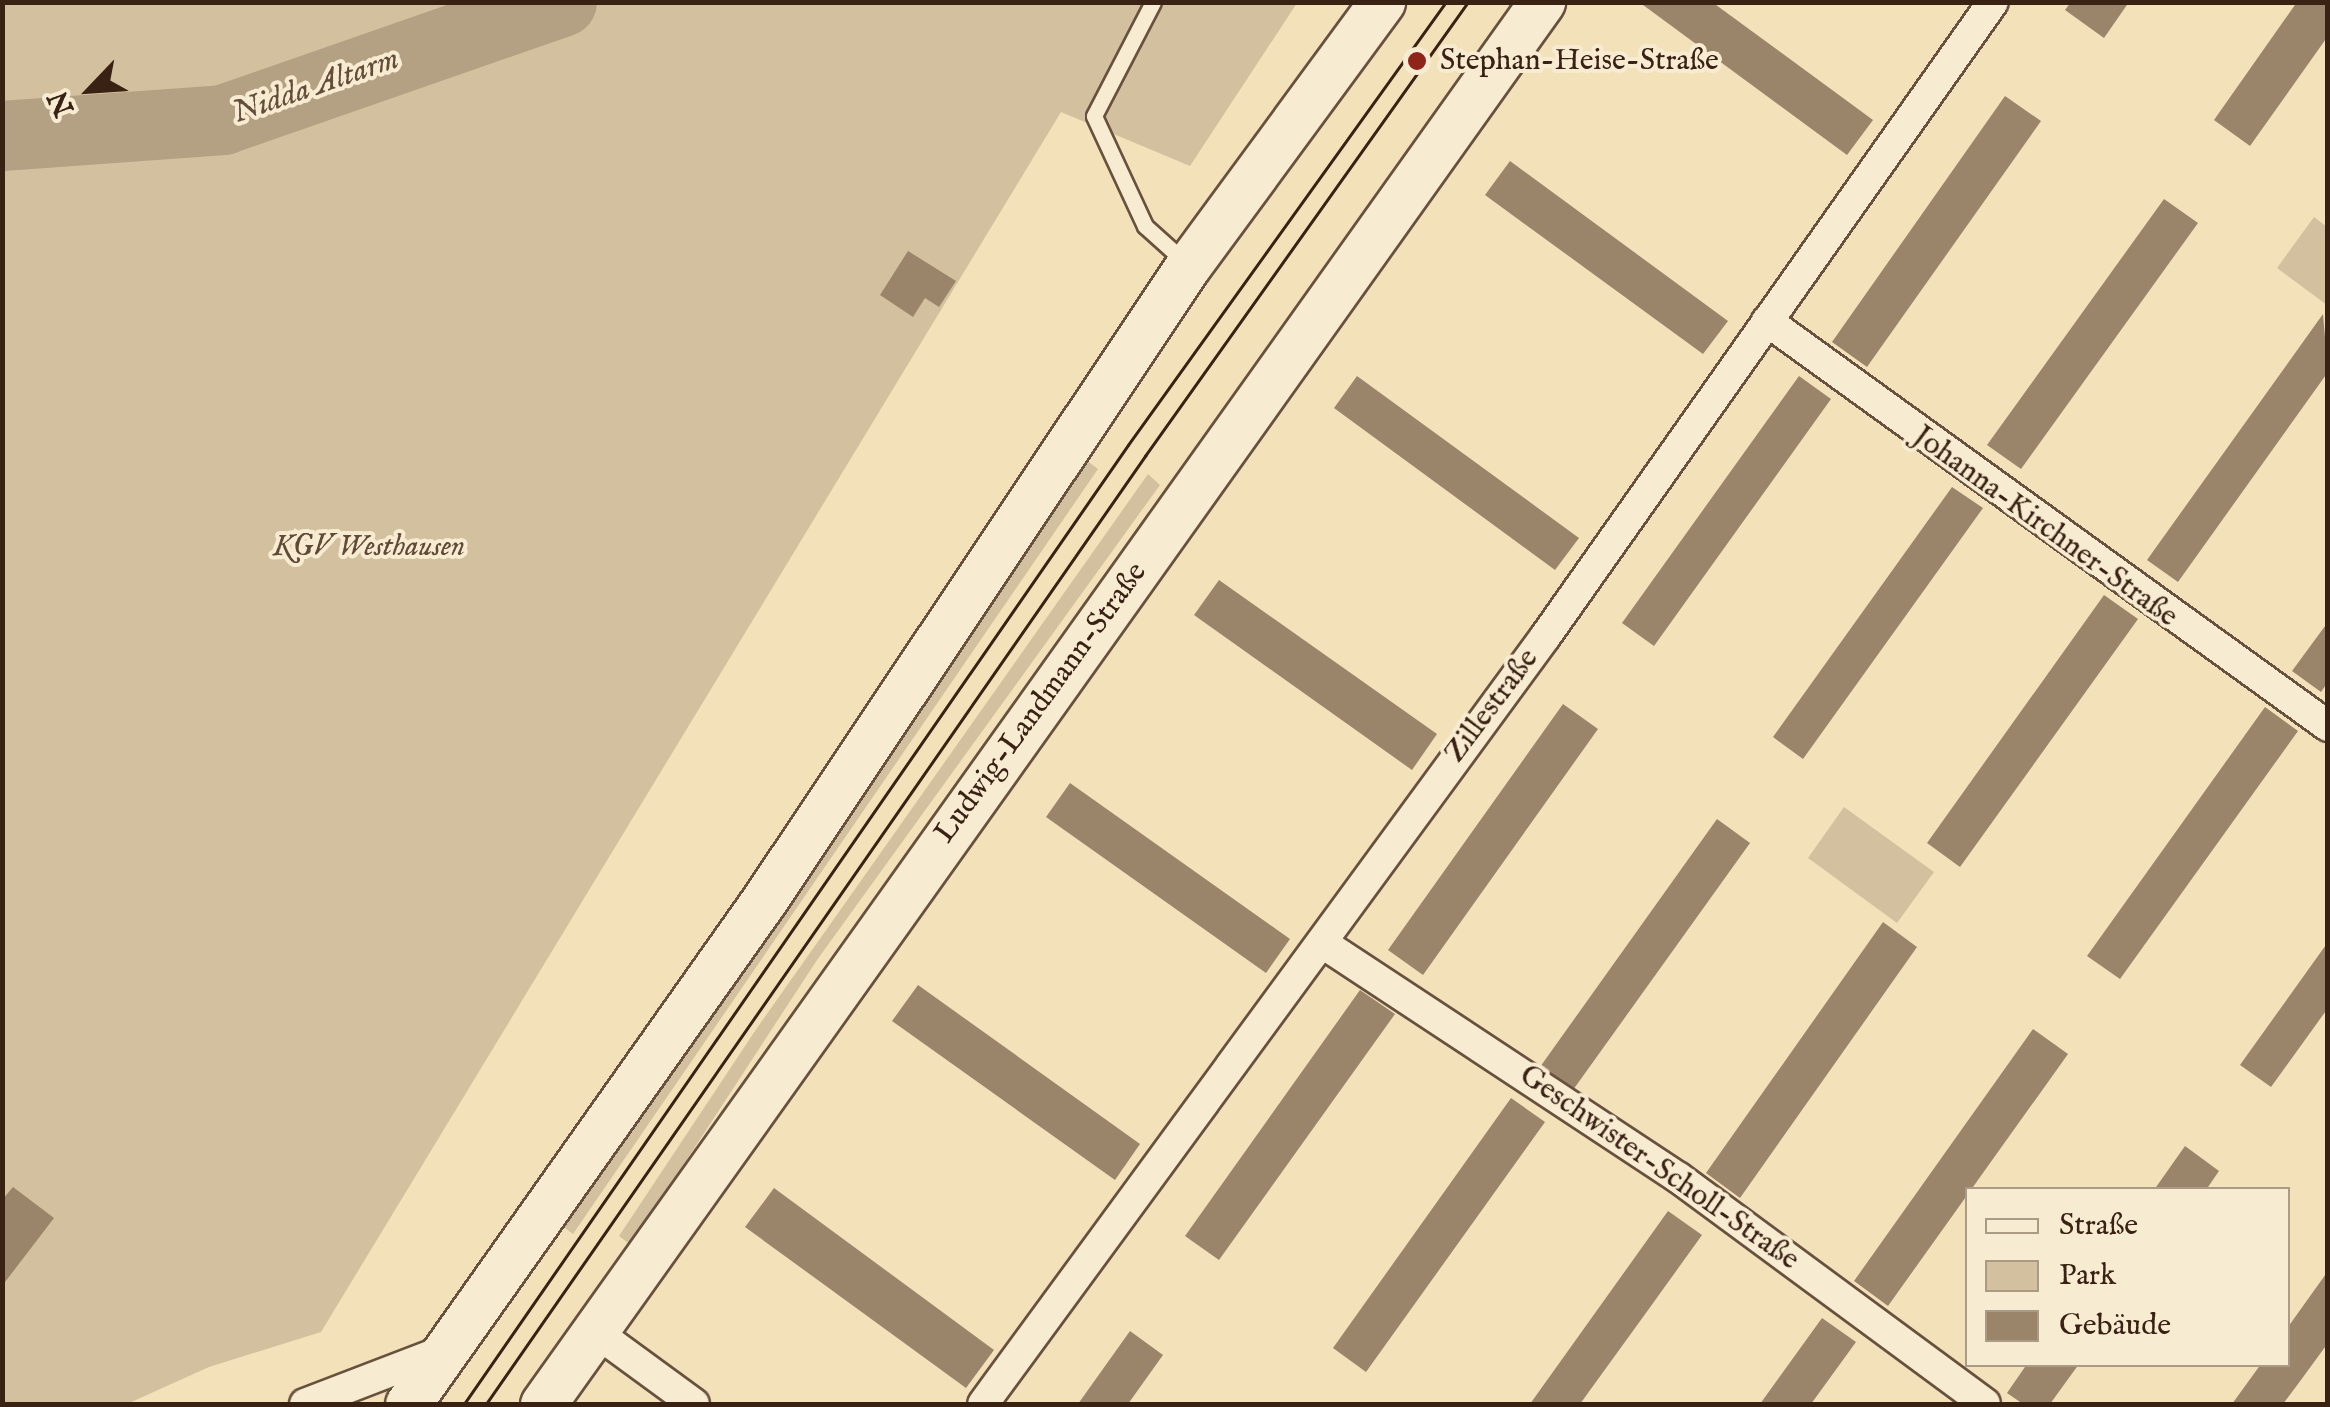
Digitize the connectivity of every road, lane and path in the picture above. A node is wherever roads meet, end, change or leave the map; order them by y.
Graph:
1 (1153, 2) edge
2 (1382, 2) edge
3 (1542, 2) edge
4 (1993, 2) edge
5 (1188, 266) junction
6 (1767, 321) junction
7 (2328, 726) edge
8 (1324, 944) junction
9 (593, 1330) junction
10 (446, 1350) junction
11 (305, 1404) edge
12 (408, 1404) edge
13 (543, 1404) edge
14 (694, 1404) edge
15 (983, 1404) edge
16 (1986, 1404) edge

1 - 5 lane
2 - 5 main road
3 - 9 main road, Ludwig-Landmann-Straße
4 - 6 street, Zillestraße
5 - 10 main road
6 - 7 street, Johanna-Kirchner-Straße
6 - 8 street, Zillestraße
8 - 15 street, Zillestraße
8 - 16 street, Geschwister-Scholl-Straße
9 - 13 main road, Ludwig-Landmann-Straße
9 - 14 street
10 - 11 street
10 - 12 main road

